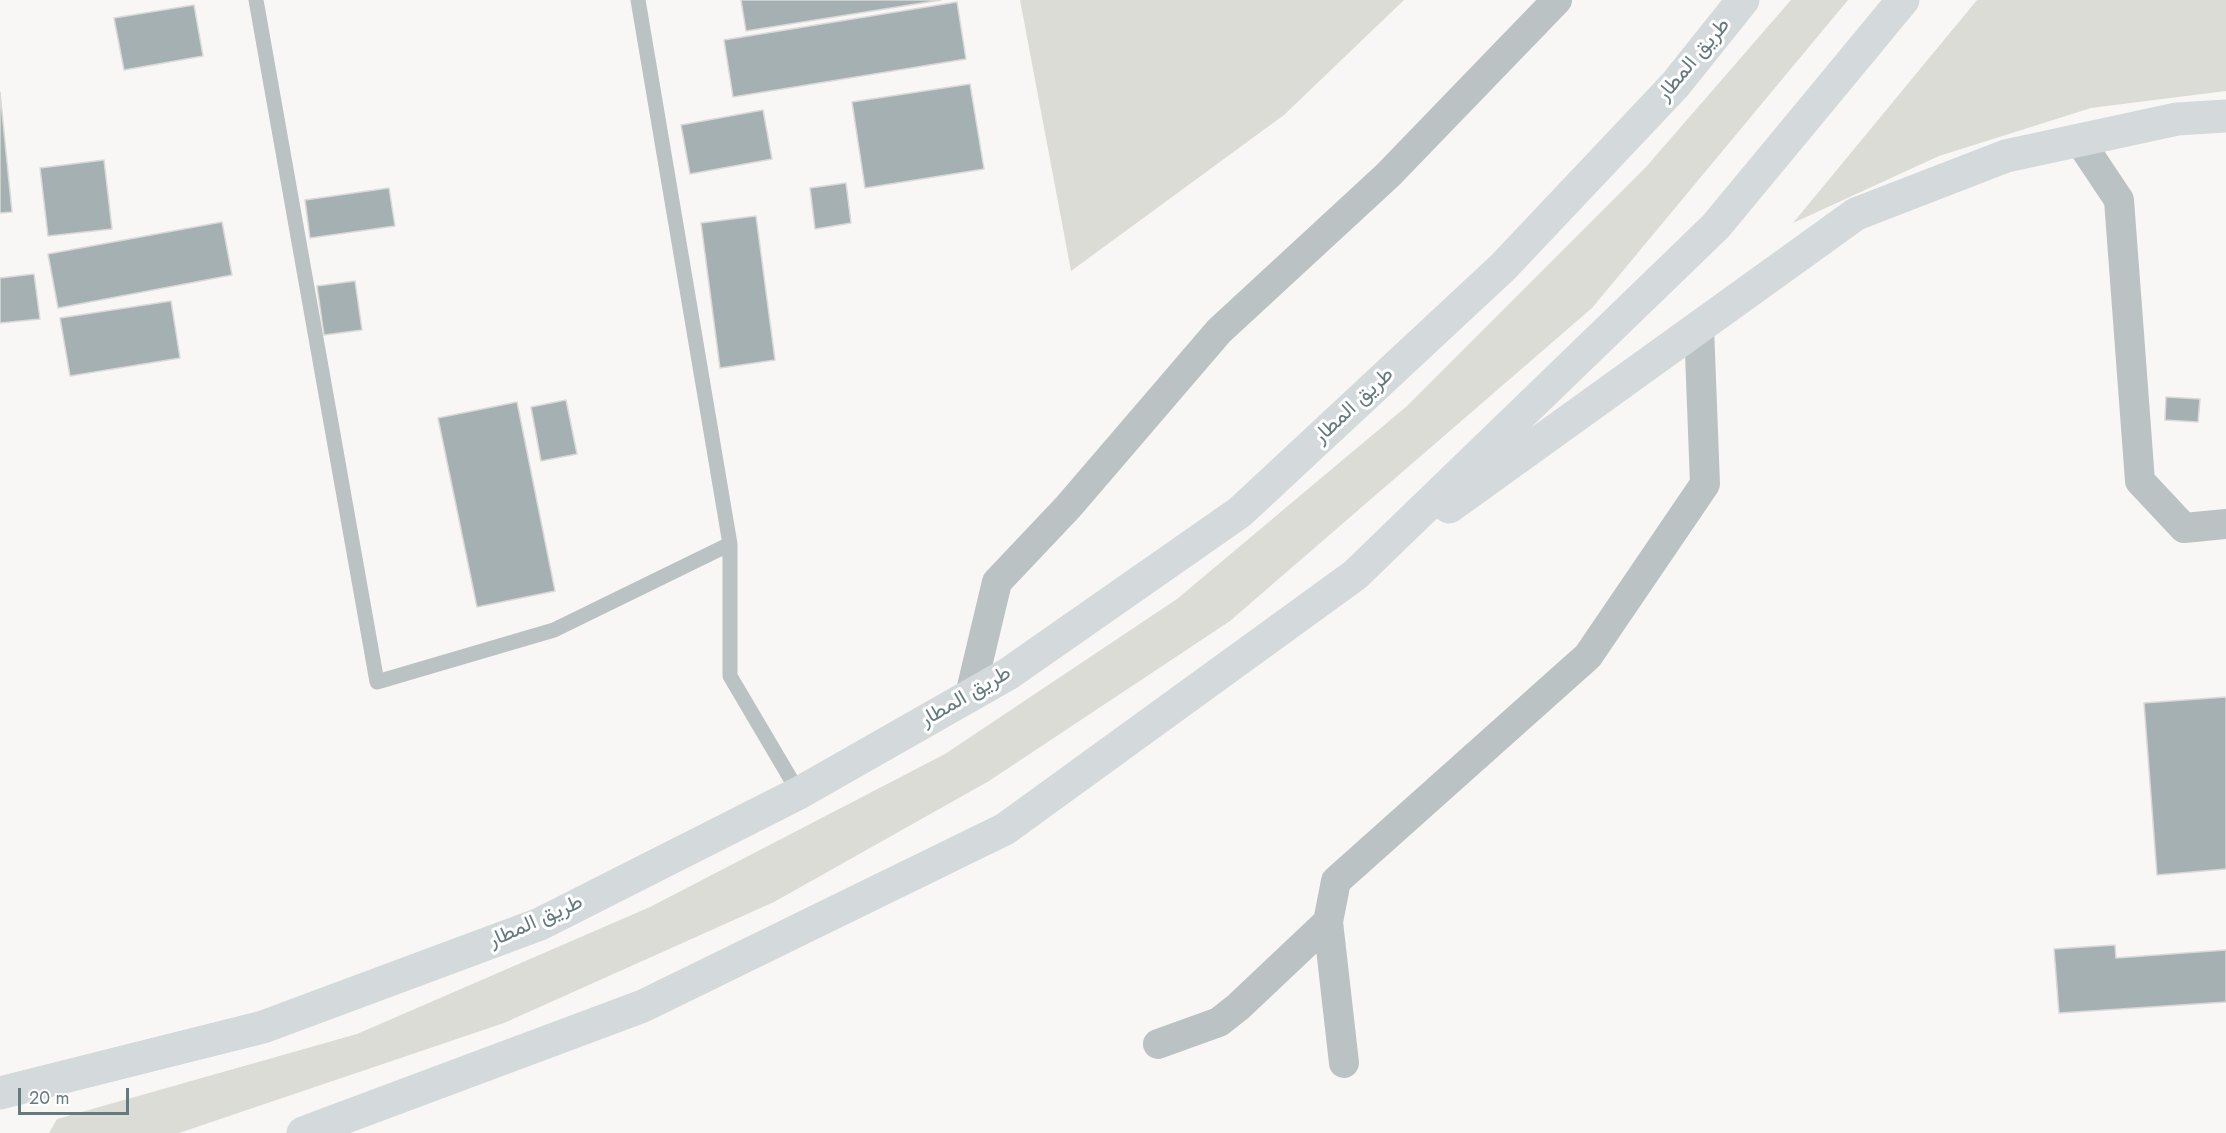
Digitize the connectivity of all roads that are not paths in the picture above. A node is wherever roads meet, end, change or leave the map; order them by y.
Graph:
1 (256, 0) edge
2 (638, 0) edge
3 (1557, 0) edge
4 (1743, 0) edge
5 (1903, 0) edge
6 (2226, 116) edge
7 (2079, 140) junction
8 (1700, 327) junction
9 (2226, 524) edge
10 (730, 544) junction
11 (1355, 575) junction
12 (970, 695) junction
13 (799, 793) junction
14 (1328, 922) junction
15 (1158, 1044) dead end
16 (1344, 1062) dead end
17 (0, 1093) edge
18 (303, 1133) edge

1 - 10 lane
2 - 10 lane
3 - 12 street
4 - 12 highway, طريق المطار
5 - 11 highway
6 - 7 highway
7 - 8 highway
7 - 9 street
8 - 11 highway
8 - 14 street
10 - 13 lane
11 - 18 highway
12 - 13 highway, طريق المطار
13 - 17 highway, طريق المطار
14 - 15 street
14 - 16 street

